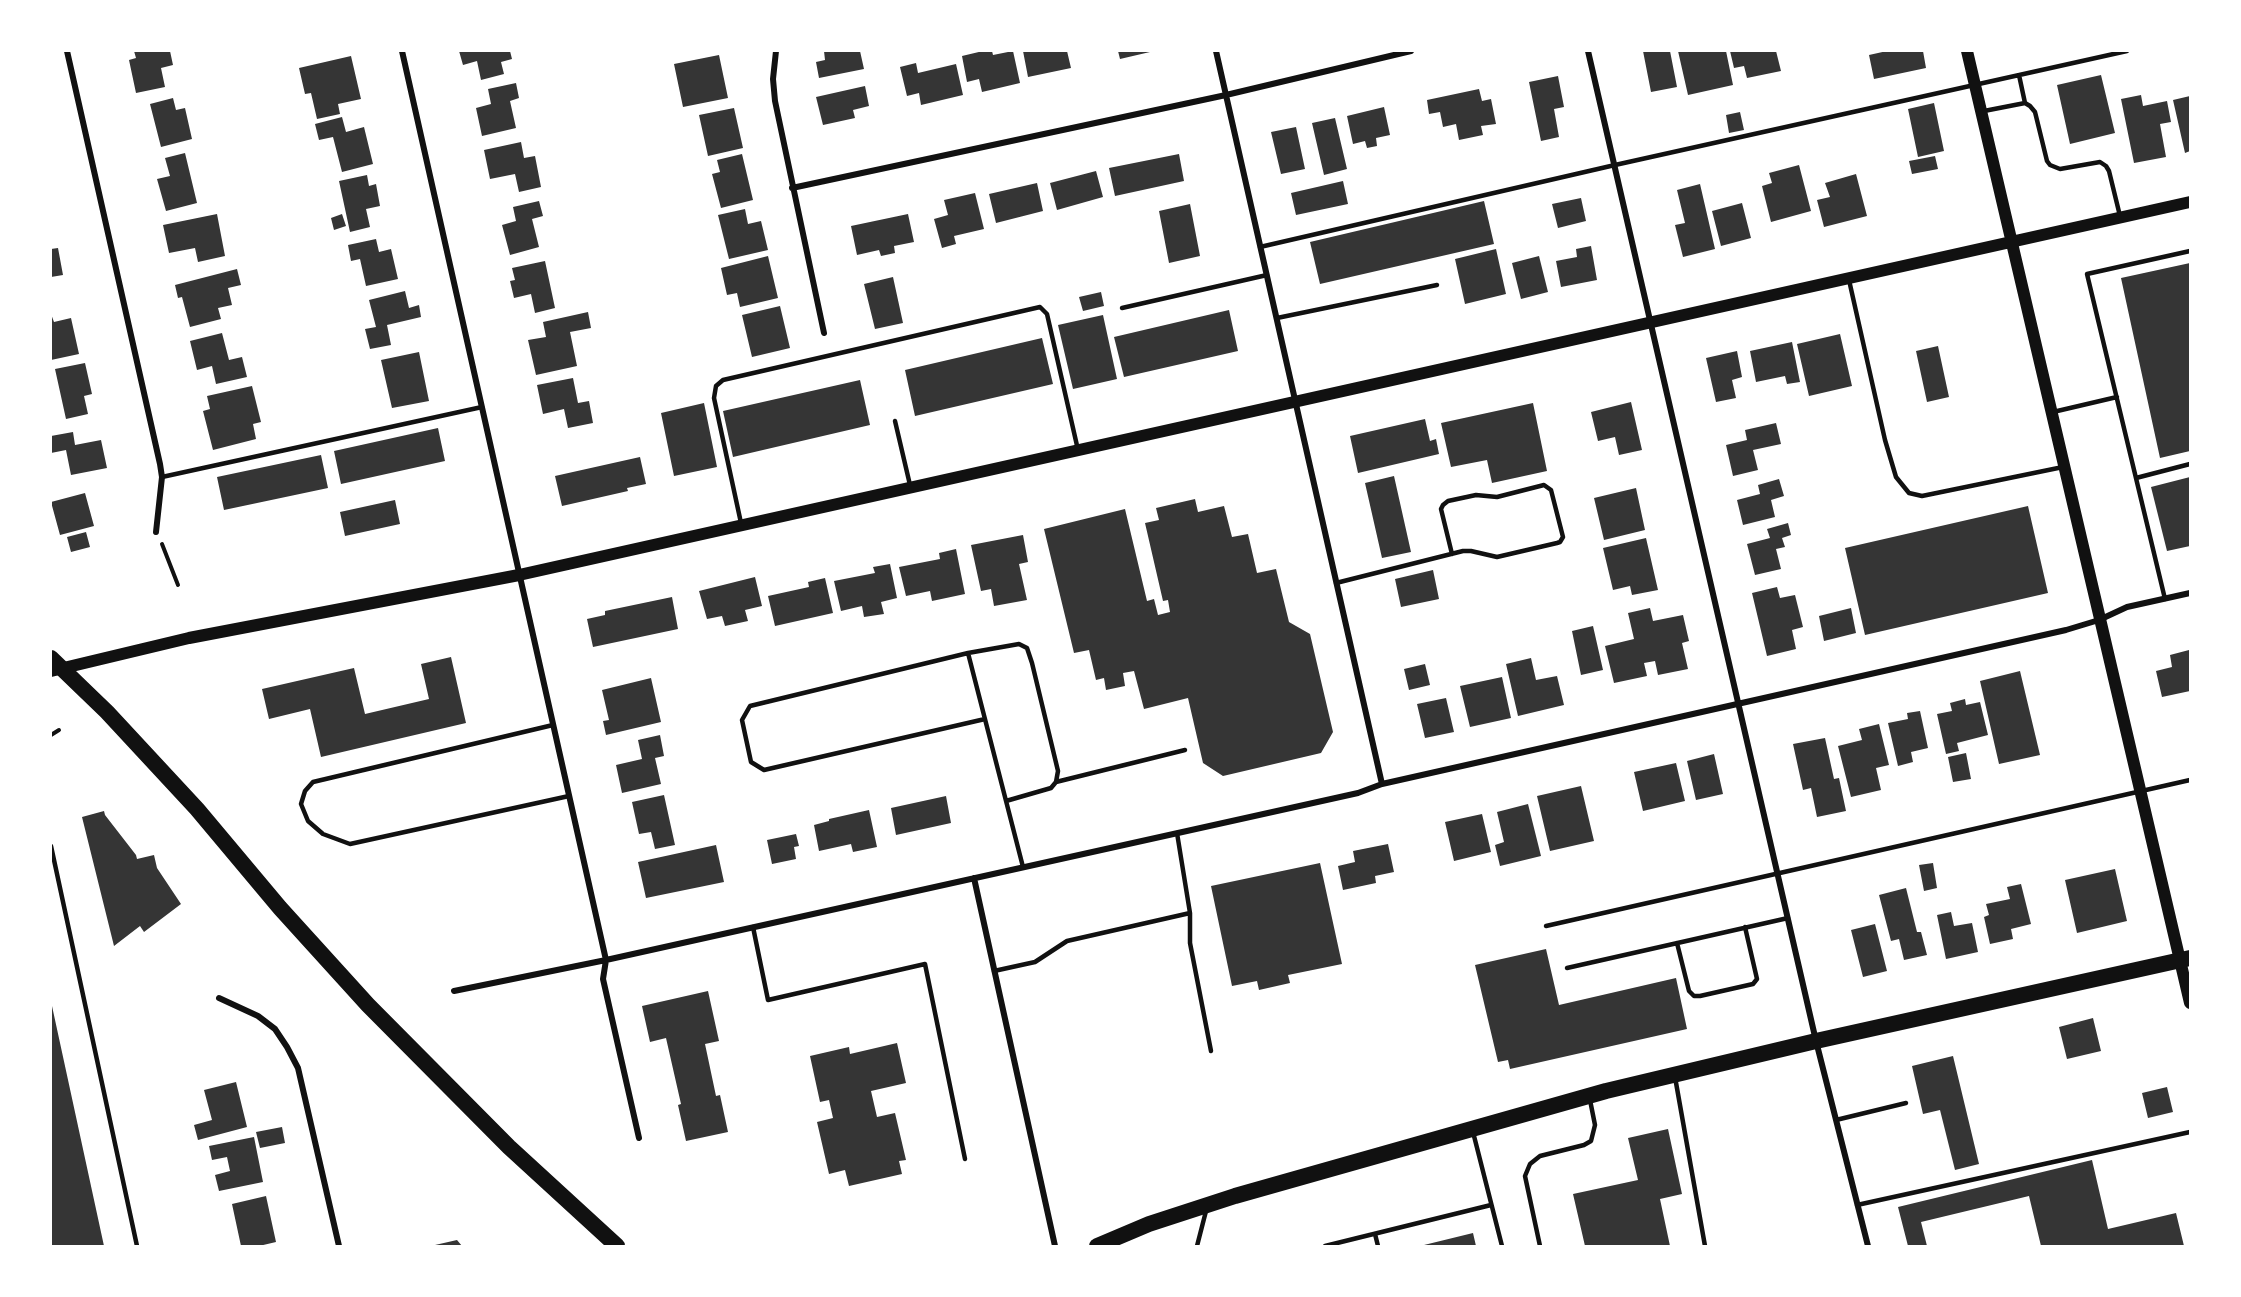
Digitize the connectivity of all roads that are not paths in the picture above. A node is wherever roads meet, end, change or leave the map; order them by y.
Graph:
1 (68, 51) edge
2 (402, 51) edge
3 (776, 51) edge
4 (1216, 51) edge
5 (1411, 51) edge
6 (1588, 51) edge
7 (1967, 51) edge
8 (2127, 51) edge
9 (2019, 75) junction
10 (1975, 84) junction
11 (1226, 95) junction
12 (2025, 103) junction
13 (1981, 112) junction
14 (1615, 165) junction
15 (792, 188) junction
16 (2190, 202) edge
17 (2121, 218) junction
18 (2011, 242) junction
19 (1260, 247) junction
20 (2190, 251) edge
21 (1267, 275) junction
22 (1848, 278) junction
23 (1437, 285) dead end
24 (1122, 308) dead end
25 (1277, 318) junction
26 (1652, 323) junction
27 (824, 333) dead end
28 (2117, 397) junction
29 (1295, 401) junction
30 (482, 407) junction
31 (2051, 413) junction
32 (895, 421) dead end
33 (1078, 450) junction
34 (2190, 464) edge
35 (2063, 467) junction
36 (162, 477) junction
37 (2136, 478) junction
38 (911, 488) junction
39 (741, 525) junction
40 (156, 532) road end
41 (1452, 554) junction
42 (519, 574) junction
43 (1336, 583) junction
44 (2190, 593) edge
45 (2165, 599) junction
46 (2099, 620) junction
47 (968, 653) junction
48 (55, 666) edge
49 (1738, 704) junction
50 (985, 719) junction
51 (553, 725) junction
52 (1185, 750) dead end
53 (2190, 780) edge
54 (1056, 782) junction
55 (1382, 784) junction
56 (2140, 792) junction
57 (569, 796) junction
58 (1006, 801) junction
59 (1177, 833) junction
60 (51, 846) edge
61 (1023, 867) junction
62 (1777, 873) junction
63 (974, 878) junction
64 (1190, 913) junction
65 (1788, 918) junction
66 (1546, 926) dead end
67 (753, 927) junction
68 (1745, 927) junction
69 (1677, 943) junction
70 (606, 960) junction
71 (2185, 960) edge
72 (1567, 968) dead end
73 (994, 971) junction
74 (454, 991) dead end
75 (219, 998) dead end
76 (2190, 1004) edge
77 (1816, 1041) junction
78 (1211, 1051) dead end
79 (1675, 1074) junction
80 (1589, 1095) junction
81 (1906, 1103) dead end
82 (1836, 1120) junction
83 (1472, 1128) junction
84 (2190, 1132) edge
85 (639, 1138) dead end
86 (965, 1159) dead end
87 (1491, 1205) junction
88 (1857, 1205) junction
89 (1207, 1206) junction
90 (1375, 1234) junction
91 (136, 1246) edge
92 (339, 1246) edge
93 (617, 1246) edge
94 (1055, 1246) edge
95 (1097, 1246) edge
96 (1197, 1246) edge
97 (1325, 1246) edge
98 (1378, 1246) edge
99 (1502, 1246) edge
100 (1540, 1246) edge
101 (1705, 1246) edge
102 (1868, 1246) edge

1 - 36 street
2 - 30 street
3 - 15 street
4 - 11 street
5 - 11 street
6 - 14 street
7 - 10 main road
8 - 9 lane
9 - 10 lane
9 - 12 lane
10 - 13 main road
10 - 14 lane
11 - 15 street
11 - 19 street
12 - 13 lane
12 - 17 lane
13 - 18 main road
14 - 19 lane
14 - 26 street
15 - 27 street
16 - 17 main road
17 - 18 main road
18 - 22 main road
18 - 31 main road
19 - 21 street
20 - 28 lane
21 - 24 lane
21 - 25 street
22 - 26 main road
22 - 35 lane
23 - 25 lane
25 - 29 street
26 - 29 main road
26 - 49 street
28 - 31 lane
28 - 37 lane
29 - 33 main road
29 - 43 street
30 - 36 lane
30 - 42 street
31 - 35 main road
32 - 38 lane
33 - 38 main road
33 - 39 lane
34 - 37 lane
35 - 46 main road
36 - 40 street
37 - 45 lane
38 - 39 main road
39 - 42 main road
41 - 41 lane
41 - 43 lane
42 - 48 main road
42 - 51 street
43 - 55 street
44 - 45 street
45 - 46 street
46 - 49 street
46 - 56 main road
47 - 50 lane
47 - 50 lane
47 - 54 lane
48 - 93 highway
49 - 55 street
49 - 62 street
50 - 58 lane
51 - 57 street
51 - 57 lane
52 - 54 lane
53 - 56 lane
54 - 58 lane
55 - 59 street
56 - 62 lane
56 - 71 main road
57 - 70 street
58 - 61 lane
59 - 61 street
59 - 64 lane
60 - 91 lane
61 - 63 street
62 - 65 street
62 - 66 lane
63 - 67 street
63 - 73 street
64 - 73 lane
64 - 78 lane
65 - 68 lane
65 - 77 street
67 - 70 street
67 - 86 lane
68 - 69 lane
68 - 69 lane
69 - 72 lane
70 - 74 street
70 - 85 street
71 - 76 main road
71 - 77 highway
73 - 94 street
75 - 92 street
77 - 79 highway
77 - 82 street
79 - 80 highway
79 - 101 lane
80 - 83 highway
80 - 100 lane
81 - 82 lane
82 - 88 street
83 - 87 lane
83 - 89 highway
84 - 88 lane
87 - 90 lane
87 - 99 lane
88 - 102 street
89 - 95 highway
89 - 96 lane
90 - 97 lane
90 - 98 lane

